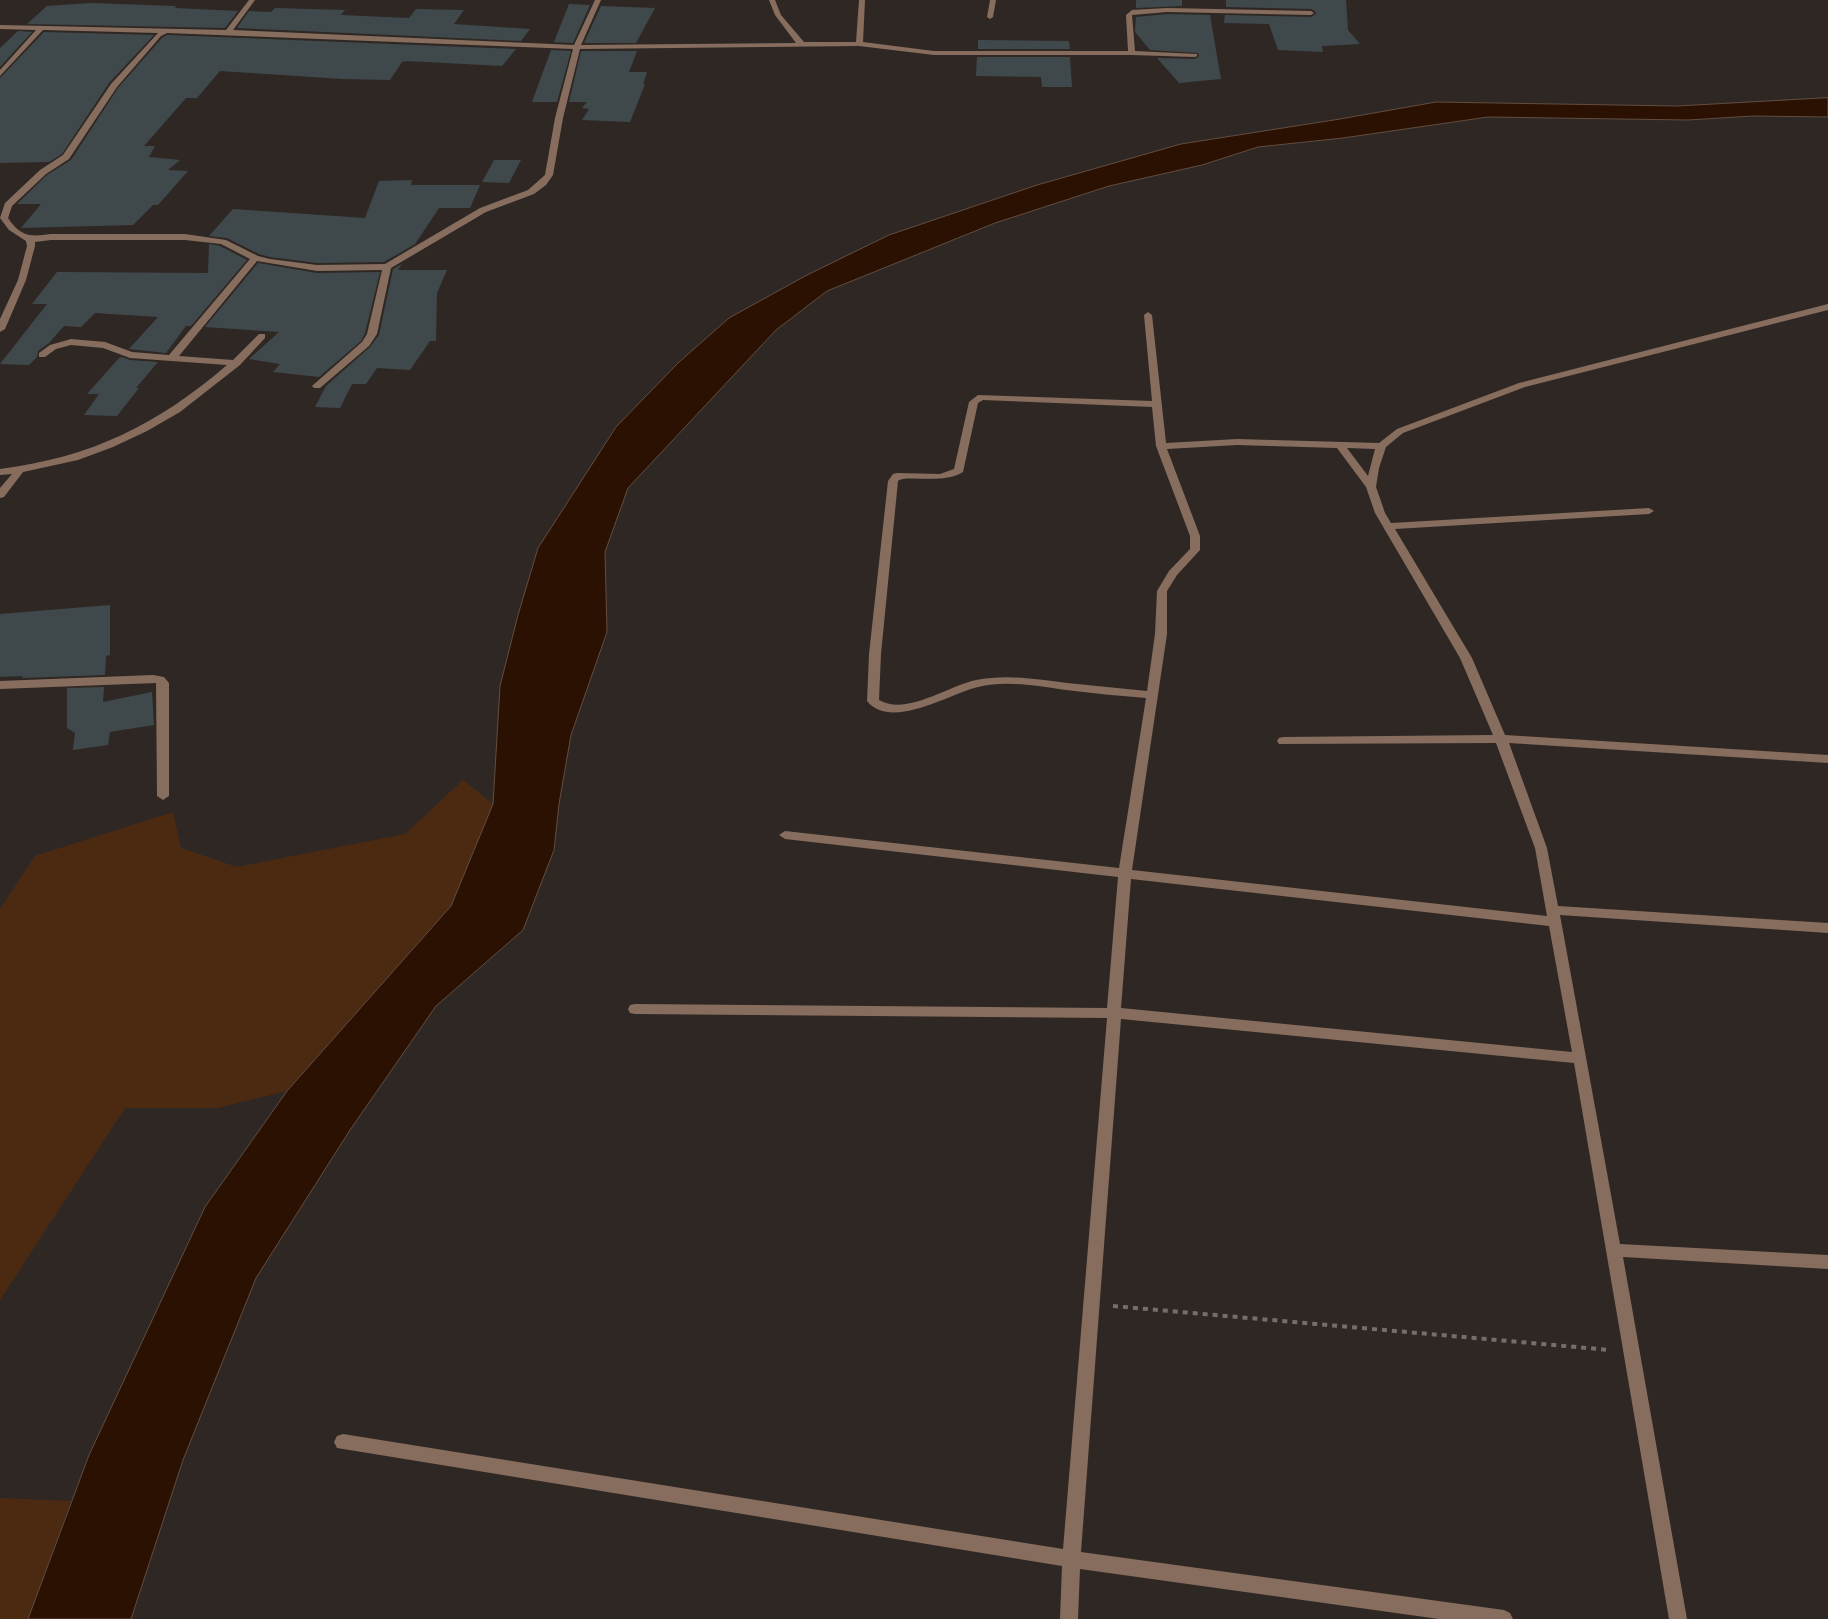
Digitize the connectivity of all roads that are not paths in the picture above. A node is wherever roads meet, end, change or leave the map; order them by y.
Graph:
1 (252, 0) edge
2 (598, 0) edge
3 (772, 0) edge
4 (862, 0) edge
5 (993, 0) edge
6 (1311, 13) dead end
7 (990, 17) dead end
8 (0, 28) edge
9 (41, 28) junction
10 (165, 31) junction
11 (228, 32) junction
12 (859, 44) junction
13 (802, 45) junction
14 (577, 47) junction
15 (1132, 52) junction
16 (1195, 55) dead end
17 (0, 74) edge
18 (4, 208) edge
19 (30, 240) junction
20 (255, 258) junction
21 (387, 267) junction
22 (0, 305) edge
23 (10, 305) junction
24 (1828, 307) edge
25 (1148, 315) dead end
26 (0, 329) edge
27 (262, 336) dead end
28 (42, 355) dead end
29 (172, 358) junction
30 (237, 363) junction
31 (317, 386) dead end
32 (1157, 404) junction
33 (1340, 445) junction
34 (1161, 446) junction
35 (1381, 446) junction
36 (19, 471) junction
37 (0, 472) edge
38 (1371, 487) junction
39 (0, 495) edge
40 (1649, 511) dead end
41 (1388, 526) junction
42 (0, 685) edge
43 (1152, 696) junction
44 (1501, 740) junction
45 (1282, 741) dead end
46 (1828, 759) edge
47 (163, 796) dead end
48 (785, 835) dead end
49 (1126, 873) junction
50 (1554, 916) junction
51 (1828, 928) edge
52 (635, 1010) dead end
53 (1114, 1013) junction
54 (1580, 1058) junction
55 (1614, 1250) junction
56 (1828, 1262) edge
57 (343, 1442) dead end
58 (1071, 1559) junction
59 (1069, 1619) edge
60 (1504, 1619) edge
61 (1678, 1619) edge

1 - 11 street
2 - 14 street
3 - 13 street
4 - 12 street
5 - 7 street
6 - 15 street
8 - 9 street
9 - 10 street
9 - 17 street
10 - 11 street
10 - 18 street
11 - 14 street
12 - 13 street
12 - 15 street
13 - 14 street
14 - 21 street
15 - 16 street
18 - 19 street
19 - 20 street
19 - 23 street
20 - 21 street
20 - 29 street
21 - 31 street
22 - 23 street
23 - 26 street
24 - 35 street
25 - 32 street
27 - 30 street
28 - 29 street
29 - 30 street
30 - 36 street
32 - 34 street
32 - 43 street
33 - 34 street
33 - 35 street
33 - 38 street
34 - 43 street
35 - 38 street
36 - 37 street
36 - 39 street
38 - 41 street
40 - 41 street
41 - 44 street
42 - 47 street
43 - 49 street
44 - 45 street
44 - 46 street
44 - 50 street
48 - 49 street
49 - 50 street
49 - 53 street
50 - 51 street
50 - 54 street
52 - 53 street
53 - 54 street
53 - 58 street
54 - 55 street
55 - 56 street
55 - 61 street
57 - 58 street
58 - 59 street
58 - 60 street

